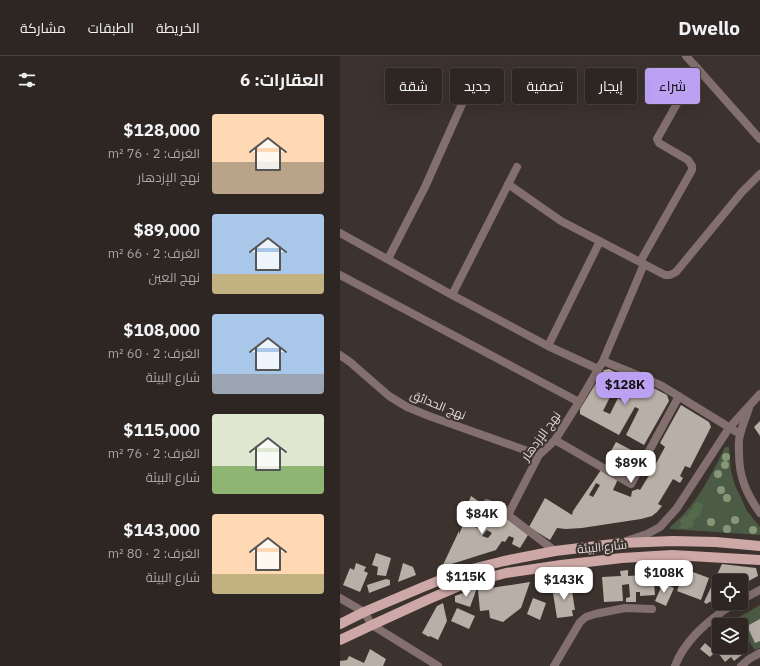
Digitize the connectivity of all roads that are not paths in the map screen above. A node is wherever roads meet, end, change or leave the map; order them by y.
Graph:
1 (690, 57) edge
2 (697, 68) edge
3 (700, 71) edge
4 (462, 104) dead end
5 (677, 104) edge
6 (760, 139) edge
7 (517, 167) dead end
8 (760, 174) edge
9 (508, 184) junction
10 (340, 233) edge
11 (600, 241) junction
12 (388, 259) junction
13 (642, 263) junction
14 (340, 275) edge
15 (452, 295) junction
16 (548, 346) junction
17 (340, 355) edge
18 (603, 361) junction
19 (598, 369) junction
20 (760, 394) edge
21 (679, 396) junction
22 (579, 402) junction
23 (750, 405) junction
24 (729, 428) junction
25 (740, 434) junction
26 (555, 440) junction
27 (539, 455) junction
28 (487, 503) dead end
29 (760, 513) edge
30 (508, 515) junction
31 (622, 543) junction
32 (760, 546) edge
33 (555, 551) junction
34 (760, 560) edge
35 (760, 590) edge
36 (748, 596) edge
37 (340, 598) edge
38 (652, 609) dead end
39 (725, 610) edge
40 (364, 612) junction
41 (340, 624) edge
42 (372, 624) junction
43 (340, 640) edge
44 (760, 654) edge
45 (558, 665) edge
46 (438, 666) edge
47 (675, 666) edge
48 (741, 666) edge

1 - 2 street
3 - 6 street
4 - 12 street
5 - 13 street, نهج الإزدهار
7 - 9 street
8 - 13 street
9 - 11 street
9 - 15 street
10 - 12 street
11 - 13 street
11 - 16 street
12 - 15 street
13 - 18 street, نهج الإزدهار
14 - 22 street
15 - 16 street
16 - 19 street
17 - 27 street, نهج الحدائق
18 - 19 street, نهج الإزدهار
18 - 21 street
19 - 22 street, نهج الإزدهار
20 - 23 street
21 - 24 street
21 - 26 street
22 - 26 street, نهج الإزدهار
23 - 24 street
23 - 25 street
24 - 25 street
24 - 31 street
25 - 29 street
26 - 27 street, نهج الإزدهار
27 - 30 street, نهج الإزدهار
28 - 30 street
30 - 33 street
31 - 32 main road, شارع البيئة
31 - 33 main road, شارع البيئة
33 - 40 main road, شارع البيئة
34 - 42 main road, شارع البيئة
35 - 36 street
37 - 40 street
38 - 45 street
39 - 47 street
40 - 41 main road, شارع البيئة
40 - 42 street
42 - 43 main road, شارع البيئة
42 - 46 street
44 - 48 street

